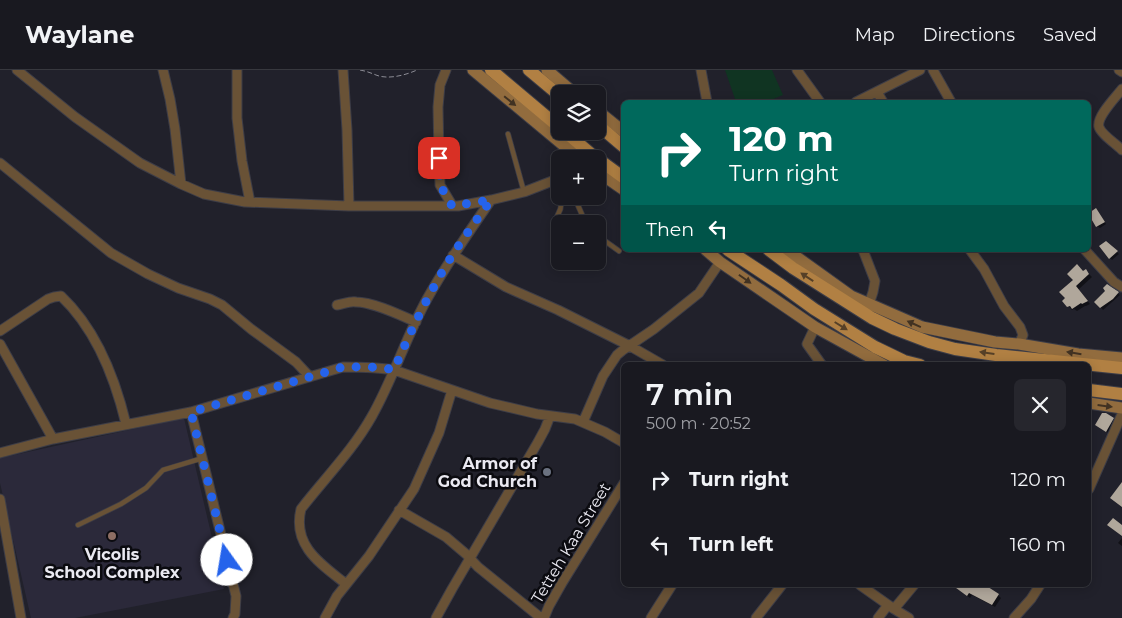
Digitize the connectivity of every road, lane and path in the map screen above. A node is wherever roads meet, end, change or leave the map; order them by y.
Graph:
1 (17, 70) edge
2 (163, 70) edge
3 (237, 70) edge
4 (343, 70) edge
5 (360, 70) edge
6 (417, 70) edge
7 (446, 70) edge
8 (473, 70) edge
9 (529, 70) edge
10 (547, 70) edge
11 (701, 70) edge
12 (797, 70) edge
13 (920, 70) edge
14 (933, 70) edge
15 (495, 78) edge
16 (565, 85) edge
17 (551, 88) edge
18 (1122, 89) edge
19 (877, 92) junction
20 (707, 100) edge
21 (819, 100) edge
22 (860, 100) edge
23 (882, 100) edge
24 (950, 100) edge
25 (606, 117) edge
26 (551, 121) edge
27 (621, 130) edge
28 (606, 132) edge
29 (508, 134) dead end
30 (575, 140) edge
31 (621, 145) edge
32 (571, 150) edge
33 (586, 150) edge
34 (1122, 150) edge
35 (0, 163) edge
36 (606, 165) edge
37 (621, 176) edge
38 (606, 178) edge
39 (551, 182) edge
40 (181, 184) junction
41 (621, 188) edge
42 (524, 192) junction
43 (491, 200) junction
44 (250, 202) junction
45 (349, 206) junction
46 (452, 206) junction
47 (606, 242) edge
48 (619, 251) dead end
49 (708, 252) edge
50 (731, 252) edge
51 (772, 252) edge
52 (790, 252) edge
53 (864, 252) edge
54 (971, 252) edge
55 (1087, 252) edge
56 (453, 254) junction
57 (720, 262) junction
58 (1122, 287) edge
59 (828, 291) junction
60 (870, 304) junction
61 (337, 305) dead end
62 (814, 308) junction
63 (416, 322) junction
64 (816, 327) junction
65 (0, 331) edge
66 (0, 344) edge
67 (1019, 344) junction
68 (630, 346) junction
69 (1122, 358) edge
70 (658, 362) edge
71 (820, 362) edge
72 (879, 362) edge
73 (910, 362) edge
74 (1064, 362) edge
75 (1091, 365) edge
76 (1122, 368) edge
77 (394, 370) junction
78 (310, 377) junction
79 (452, 390) junction
80 (1091, 390) edge
81 (1122, 394) edge
82 (1091, 404) edge
83 (1122, 408) edge
84 (191, 412) junction
85 (1122, 414) edge
86 (550, 416) junction
87 (582, 422) junction
88 (126, 424) junction
89 (53, 439) junction
90 (621, 441) edge
91 (0, 453) edge
92 (202, 458) junction
93 (1091, 484) edge
94 (621, 488) edge
95 (0, 499) edge
96 (399, 510) junction
97 (78, 525) dead end
98 (470, 559) junction
99 (346, 584) junction
100 (671, 587) edge
101 (780, 587) edge
102 (863, 587) edge
103 (912, 587) edge
104 (1039, 587) edge
105 (891, 607) junction
106 (21, 618) edge
107 (233, 618) edge
108 (325, 618) edge
109 (436, 618) edge
110 (543, 618) edge
111 (652, 618) edge
112 (756, 618) edge
113 (878, 618) edge
114 (909, 618) edge
115 (1014, 618) edge

1 - 40 street
2 - 40 street
3 - 44 street
4 - 45 street
5 - 6 path
7 - 46 street
8 - 15 street
9 - 17 main road
10 - 16 street
11 - 20 street
12 - 21 street
13 - 19 street
14 - 24 street
15 - 26 main road
15 -> 32 street
18 - 34 street
19 - 22 street
19 - 23 street
25 - 27 street
28 - 31 main road
29 - 42 lane
30 - 33 main road
35 - 78 street
36 - 37 main road
38 - 41 street
39 - 42 street
40 - 44 street
42 - 43 street
43 - 46 street
43 - 56 street
44 - 45 street
45 - 46 street
47 - 48 lane
49 - 57 street
50 - 62 main road
59 -> 51 main road
52 - 60 street
53 - 60 street
54 - 67 street
55 - 58 street
56 - 63 street
56 - 68 street
57 -> 64 street
57 - 68 street
59 - 62 main road
74 -> 59 main road
67 -> 60 street
61 - 63 street
62 -> 73 main road
63 - 77 street
64 - 71 street
64 - 72 street
65 - 88 street
66 - 89 street
69 -> 67 street
68 - 70 street
68 - 87 street
76 -> 75 main road
77 - 78 street
77 - 79 street
77 - 99 street
78 - 84 street
79 - 86 street
79 - 96 street
80 - 81 main road
82 -> 83 street
84 - 88 street
84 - 92 street
85 - 93 street
86 - 87 street
86 - 98 street
87 - 90 street
88 - 89 street
89 - 91 street
92 - 97 lane
92 - 107 street
94 - 110 street, Tetteh Kaa Street
95 - 106 street
96 - 98 street
96 - 99 street
98 - 109 street
98 - 110 street
99 - 108 street
100 - 111 street
101 - 112 street
102 - 105 street
103 - 105 street
104 - 115 street
105 - 113 street
105 - 114 street

